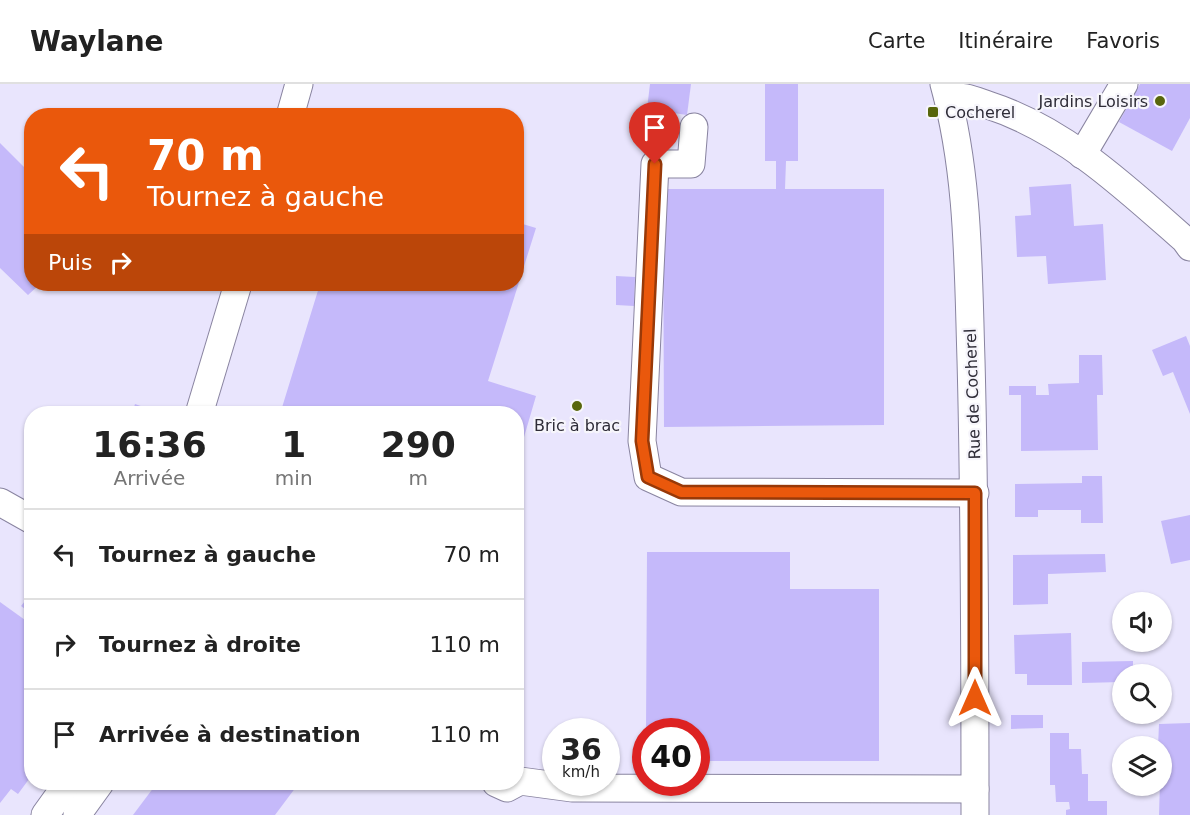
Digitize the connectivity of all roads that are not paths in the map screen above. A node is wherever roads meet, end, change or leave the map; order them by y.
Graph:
1 (299, 84) edge
2 (1124, 84) edge
3 (946, 91) edge
4 (292, 108) edge
5 (694, 127) dead end
6 (1082, 155) junction
7 (1190, 247) edge
8 (236, 291) edge
9 (201, 406) edge
10 (975, 493) junction
11 (0, 502) edge
12 (24, 516) edge
13 (524, 782) edge
14 (63, 790) edge
15 (95, 790) edge
16 (975, 802) edge
17 (45, 815) edge
18 (77, 815) edge

1 - 4 street
2 - 6 street
3 - 6 street
3 - 10 street, Rue de Cocherel
5 - 10 street
6 - 7 street
8 - 9 street
10 - 16 street, Rue de Cocherel
11 - 12 street
13 - 16 street
14 - 17 street
15 - 18 street

